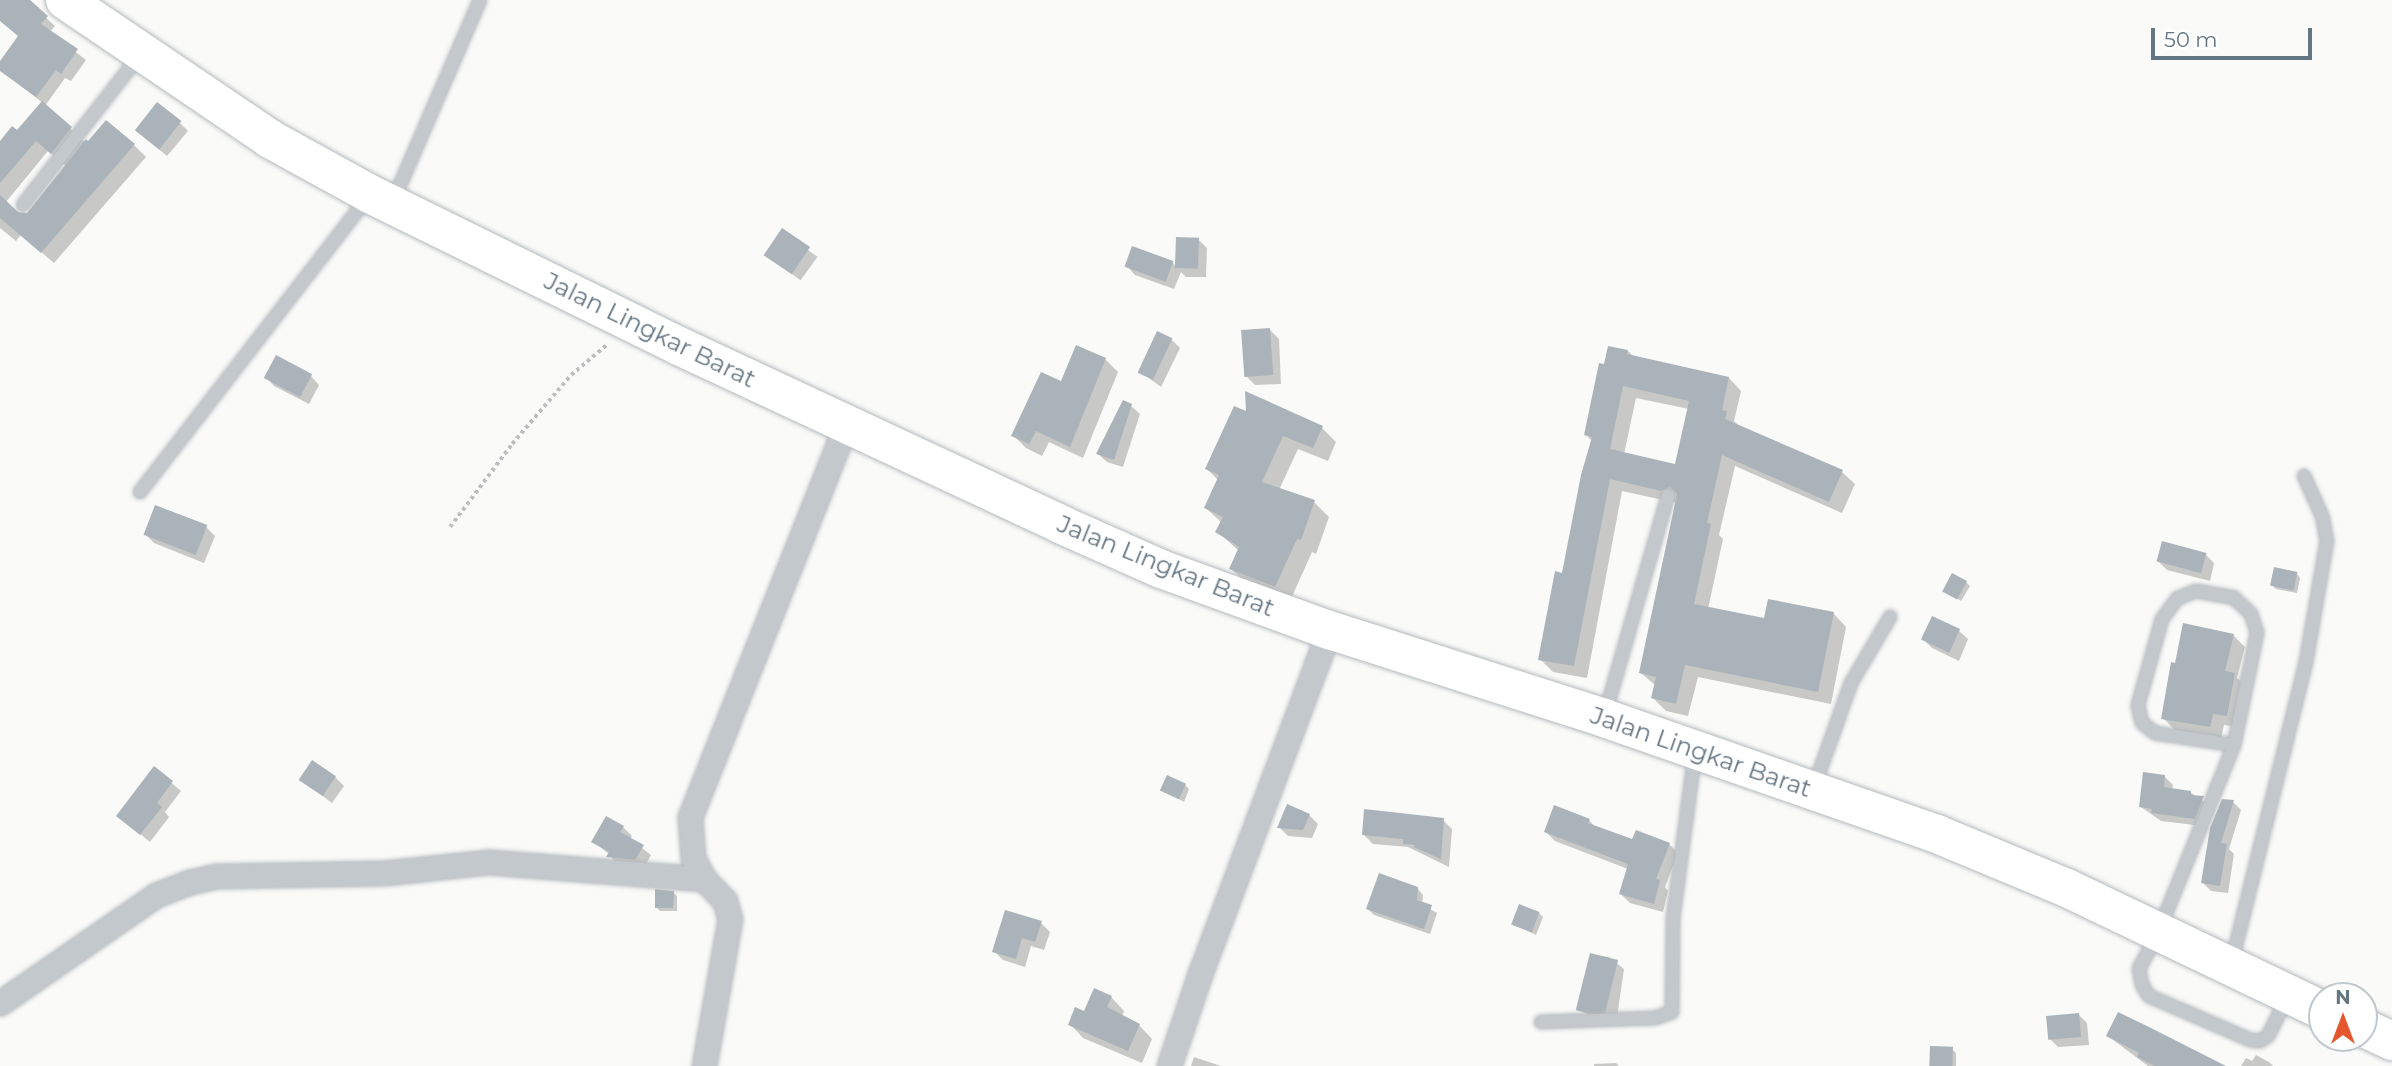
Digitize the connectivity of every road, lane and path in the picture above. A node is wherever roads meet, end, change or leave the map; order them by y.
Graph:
1 (65, 0) edge
2 (480, 0) edge
3 (141, 53) junction
4 (381, 199) junction
5 (23, 205) dead end
6 (633, 322) junction
7 (846, 424) junction
8 (2304, 476) dead end
9 (140, 492) dead end
10 (1668, 496) dead end
11 (450, 527) dead end
12 (1889, 617) dead end
13 (1329, 630) junction
14 (1604, 718) junction
15 (2234, 745) junction
16 (1696, 750) junction
17 (1812, 791) junction
18 (704, 879) junction
19 (2158, 933) junction
20 (2231, 968) junction
21 (2305, 1002) edge
22 (0, 1003) edge
23 (1541, 1022) dead end
24 (704, 1066) edge
25 (1169, 1066) edge

1 - 3 highway, Jalan Lingkar Barat
2 - 4 lane
3 - 4 highway, Jalan Lingkar Barat
3 - 5 lane
4 - 6 highway, Jalan Lingkar Barat
4 - 9 lane
6 - 7 highway, Jalan Lingkar Barat
6 - 11 path
7 - 13 highway, Jalan Lingkar Barat
7 - 18 street
8 - 20 lane
10 - 14 lane
12 - 17 lane
13 - 14 highway, Jalan Lingkar Barat
13 - 25 street
14 - 16 highway, Jalan Lingkar Barat
15 - 15 lane
15 - 19 lane
16 - 17 highway, Jalan Lingkar Barat
16 - 23 lane
17 - 19 highway, Jalan Lingkar Barat
18 - 22 street
18 - 24 street
19 - 20 highway, Jalan Lingkar Barat
19 - 21 lane
20 - 21 highway, Jalan Lingkar Barat

